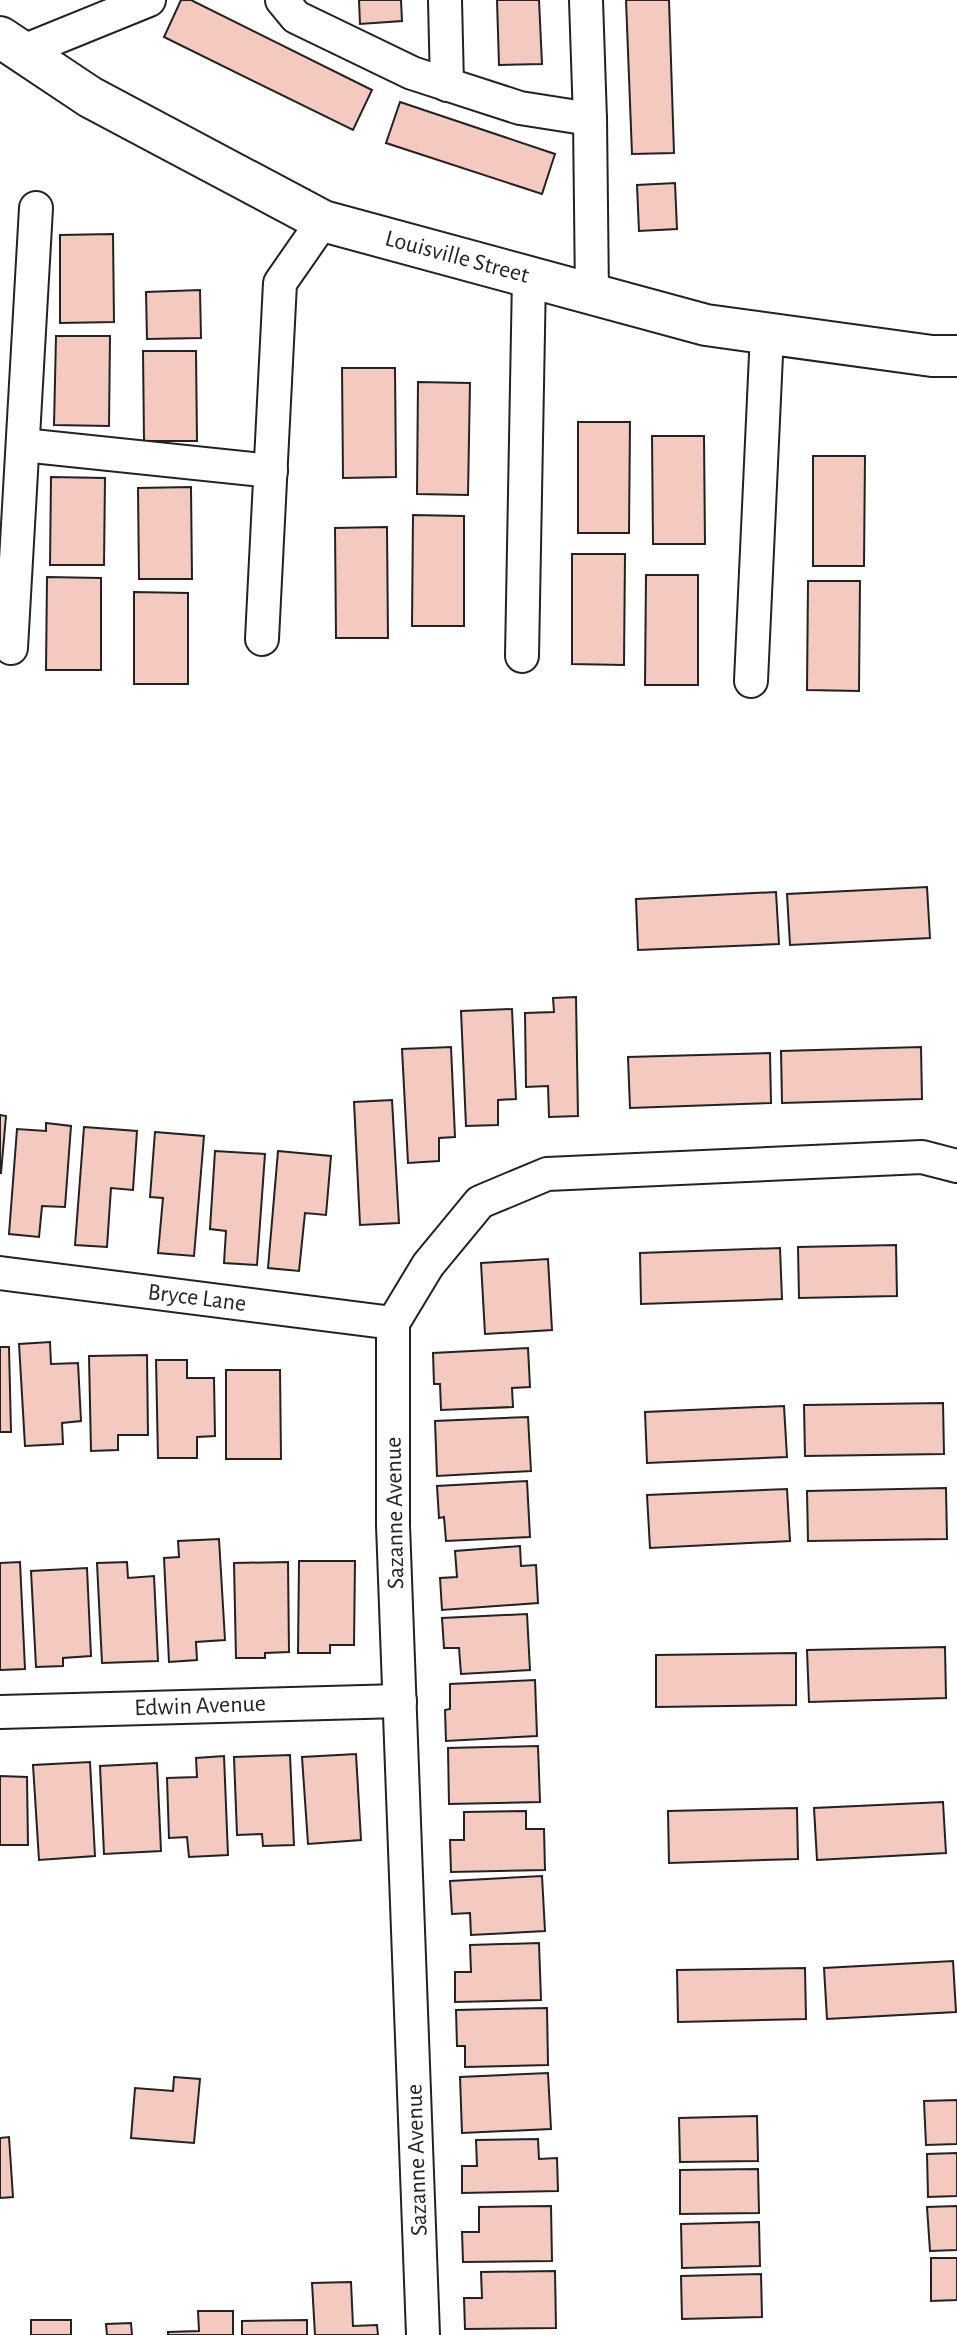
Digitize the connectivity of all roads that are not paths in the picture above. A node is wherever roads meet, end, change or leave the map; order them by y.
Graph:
1 (149, 0) edge
2 (282, 0) edge
3 (445, 0) edge
4 (586, 0) edge
5 (11, 44) edge
6 (447, 85) junction
7 (590, 119) junction
8 (36, 208) dead end
9 (323, 221) junction
10 (529, 277) junction
11 (592, 294) junction
12 (767, 333) junction
13 (957, 356) edge
14 (23, 445) junction
15 (271, 471) junction
16 (262, 639) dead end
17 (11, 648) dead end
18 (522, 656) dead end
19 (751, 681) dead end
20 (957, 1166) edge
21 (0, 1273) edge
22 (393, 1323) junction
23 (400, 1701) junction
24 (0, 1712) edge
25 (423, 2335) edge

1 - 5 street
2 - 6 street
3 - 6 street
4 - 7 street
5 - 9 main road, Louisville Street
6 - 7 street
7 - 11 street
8 - 14 street
9 - 10 main road, Louisville Street
9 - 15 street
10 - 11 main road, Louisville Street
10 - 18 street
11 - 12 main road, Louisville Street
12 - 13 main road, Louisville Street
12 - 19 street
14 - 15 street
14 - 17 street
15 - 16 street
20 - 22 street
21 - 22 street, Bryce Lane
22 - 23 street, Sazanne Avenue
23 - 24 street, Edwin Avenue
23 - 25 street, Sazanne Avenue

